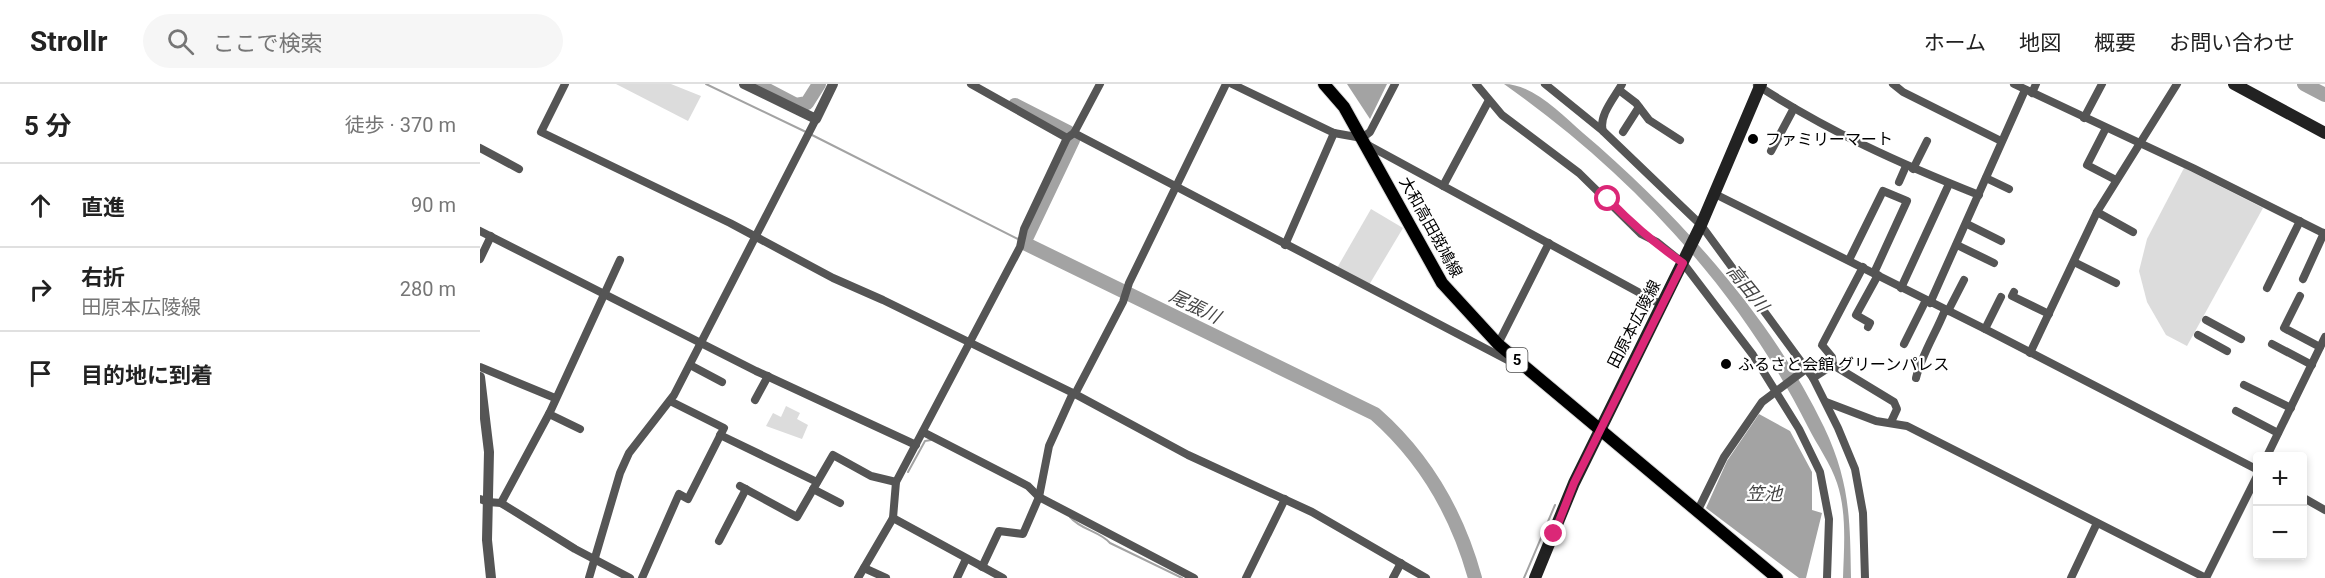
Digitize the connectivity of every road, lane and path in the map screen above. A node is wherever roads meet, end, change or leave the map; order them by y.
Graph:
1 (565, 84) edge
2 (744, 84) edge
3 (833, 84) edge
4 (971, 84) edge
5 (1100, 84) edge
6 (1226, 84) edge
7 (1232, 84) edge
8 (1324, 84) edge
9 (1395, 84) edge
10 (1476, 84) edge
11 (1545, 84) edge
12 (1893, 84) edge
13 (2014, 84) edge
14 (2036, 84) edge
15 (2102, 84) edge
16 (2177, 84) edge
17 (2234, 84) edge
18 (1759, 85) edge
19 (1620, 86) edge
20 (2029, 91) junction
21 (1488, 102) junction
22 (1639, 107) junction
23 (1794, 108) junction
24 (2084, 118) junction
25 (814, 123) junction
26 (2106, 128) junction
27 (1603, 131) junction
28 (1623, 132) dead end
29 (1334, 133) junction
30 (2325, 133) edge
31 (1070, 136) junction
32 (1680, 140) dead end
33 (1364, 141) junction
34 (1927, 141) dead end
35 (2001, 141) junction
36 (2138, 144) junction
37 (480, 148) edge
38 (1771, 151) dead end
39 (1909, 167) junction
40 (519, 169) dead end
41 (1986, 178) junction
42 (2116, 180) junction
43 (1899, 182) dead end
44 (1949, 184) junction
45 (1443, 186) junction
46 (1175, 187) junction
47 (2009, 189) dead end
48 (1715, 194) junction
49 (1979, 195) junction
50 (2097, 212) junction
51 (2300, 221) junction
52 (1967, 224) junction
53 (1700, 227) junction
54 (480, 231) edge
55 (2133, 232) dead end
56 (2325, 233) edge
57 (491, 236) junction
58 (757, 237) junction
59 (2001, 241) dead end
60 (1549, 243) junction
61 (1285, 245) junction
62 (1957, 245) junction
63 (480, 259) edge
64 (620, 260) dead end
65 (1849, 260) junction
66 (1684, 262) junction
67 (2074, 262) junction
68 (1994, 263) dead end
69 (1863, 267) junction
70 (1876, 274) junction
71 (2303, 279) dead end
72 (1964, 280) dead end
73 (2116, 283) dead end
74 (1901, 288) junction
75 (2267, 288) dead end
76 (2014, 292) dead end
77 (603, 295) junction
78 (2300, 296) dead end
79 (2001, 297) dead end
80 (1928, 302) junction
81 (1662, 305) junction
82 (1947, 311) junction
83 (2049, 314) junction
84 (2206, 320) dead end
85 (1868, 327) dead end
86 (1985, 329) junction
87 (2198, 335) dead end
88 (2325, 337) edge
89 (2241, 339) dead end
90 (701, 343) junction
91 (969, 344) junction
92 (1497, 344) junction
93 (1904, 344) dead end
94 (2272, 344) dead end
95 (2227, 351) dead end
96 (2321, 352) edge
97 (2030, 353) junction
98 (2312, 364) junction
99 (690, 365) junction
100 (1833, 365) junction
101 (480, 367) edge
102 (1528, 370) junction
103 (1803, 372) junction
104 (768, 375) junction
105 (480, 377) edge
106 (1813, 378) junction
107 (1916, 378) dead end
108 (722, 382) dead end
109 (2244, 385) dead end
110 (1778, 390) junction
111 (1074, 394) junction
112 (555, 398) junction
113 (755, 400) dead end
114 (670, 401) junction
115 (1826, 402) junction
116 (2291, 408) junction
117 (2236, 411) dead end
118 (549, 414) junction
119 (1891, 422) junction
120 (580, 429) dead end
121 (1599, 431) junction
122 (923, 432) junction
123 (2278, 433) junction
124 (720, 435) junction
125 (916, 445) junction
126 (2268, 452) edge
127 (2253, 469) edge
128 (896, 482) junction
129 (2253, 482) edge
130 (815, 485) junction
131 (1039, 497) junction
132 (1285, 499) junction
133 (2307, 500) edge
134 (484, 501) edge
135 (501, 503) junction
136 (840, 503) dead end
137 (2325, 510) edge
138 (1697, 512) junction
139 (893, 518) junction
140 (2097, 523) junction
141 (719, 540) dead end
142 (484, 543) edge
143 (966, 559) junction
144 (595, 560) junction
145 (1401, 563) junction
146 (982, 567) junction
147 (864, 568) junction
148 (492, 578) edge
149 (589, 578) edge
150 (630, 578) edge
151 (642, 578) edge
152 (858, 578) edge
153 (886, 578) edge
154 (957, 578) edge
155 (1003, 578) edge
156 (1194, 578) edge
157 (1246, 578) edge
158 (1394, 578) edge
159 (1426, 578) edge
160 (1535, 578) edge
161 (1777, 578) edge
162 (1827, 578) edge
163 (1865, 578) edge
164 (2071, 578) edge

1 - 58 street
2 - 25 street
3 - 25 street
4 - 31 street
5 - 31 street
6 - 46 street
7 - 29 street
8 - 33 main road, 大和高田斑鳩線 / 5
9 - 33 street
10 - 21 street
11 - 27 street
12 - 35 street
13 - 20 street
14 - 20 street
15 - 24 street
16 - 36 street
17 - 30 main road
18 - 23 street
18 - 48 main road, 田原本広陵線
19 - 22 street
19 - 27 street
20 - 24 street
20 - 35 street
21 - 45 street
21 - 66 street
22 - 28 street
22 - 32 street
23 - 38 street
23 - 39 street
24 - 26 street
25 - 58 street
26 - 36 street
26 - 42 street
27 - 53 street
29 - 33 street
29 - 61 street
31 - 46 street
31 - 91 street
33 - 45 street
33 - 92 main road, 大和高田斑鳩線 / 5
34 - 39 street
35 - 41 street
36 - 42 street
36 - 51 street
37 - 40 street
39 - 43 street
39 - 44 street
41 - 47 street
41 - 49 street
42 - 50 street
44 - 49 street
44 - 74 street
45 - 60 street
46 - 61 street
46 - 111 street
48 - 53 main road, 田原本広陵線
48 - 65 street
49 - 52 street
50 - 55 street
50 - 67 street
51 - 56 street
51 - 75 street
52 - 59 street
52 - 62 street
53 - 66 main road, 田原本広陵線
53 - 103 street
54 - 57 street
56 - 71 street
57 - 63 street
57 - 77 street
58 - 90 street
58 - 91 street
60 - 81 street
60 - 92 street
61 - 102 street
62 - 68 street
62 - 80 street
64 - 77 street
65 - 69 street
65 - 70 street
66 - 81 main road, 田原本広陵線
66 - 110 street
67 - 73 street
67 - 83 street
69 - 70 street
69 - 100 street
70 - 74 street
70 - 85 street
72 - 82 street
74 - 80 street
76 - 83 street
77 - 90 street
77 - 112 street
78 - 96 street
79 - 86 street
80 - 82 street
80 - 93 street
81 - 121 main road, 田原本広陵線
82 - 86 street
82 - 107 street
83 - 97 street
84 - 89 street
86 - 97 street
87 - 95 street
88 - 96 street
90 - 99 street
90 - 104 street
91 - 111 street
91 - 122 street
92 - 102 main road, 大和高田斑鳩線 / 5
94 - 98 street
96 - 98 street
97 - 127 street
98 - 116 street
99 - 108 street
99 - 114 street
100 - 106 street
100 - 119 street
101 - 112 street
102 - 121 main road, 大和高田斑鳩線 / 5
103 - 106 street
103 - 110 street
104 - 113 street
104 - 125 street
105 - 134 street
106 - 115 street
109 - 116 street
110 - 138 street
110 - 162 street
111 - 131 street
111 - 132 street
112 - 118 street
114 - 124 street
114 - 144 street
115 - 119 street
115 - 163 street
116 - 123 street
117 - 123 street
118 - 120 street
118 - 135 street
119 - 140 street
121 - 138 main road, 大和高田斑鳩線 / 5
121 - 160 main road, 田原本広陵線
122 - 125 street
122 - 131 street
123 - 126 street
124 - 130 street
124 - 151 street
125 - 128 street
128 - 130 street
128 - 139 street
129 - 140 street
130 - 136 street
130 - 141 street
131 - 146 street
131 - 156 street
132 - 145 street
132 - 157 street
133 - 137 street
134 - 135 street
134 - 142 street
135 - 144 street
138 - 161 main road, 大和高田斑鳩線 / 5
139 - 143 street
139 - 147 street
140 - 164 street
142 - 148 street
143 - 146 street
143 - 154 street
144 - 149 street
144 - 150 street
145 - 158 street
145 - 159 street
146 - 155 street
147 - 152 street
147 - 153 street

